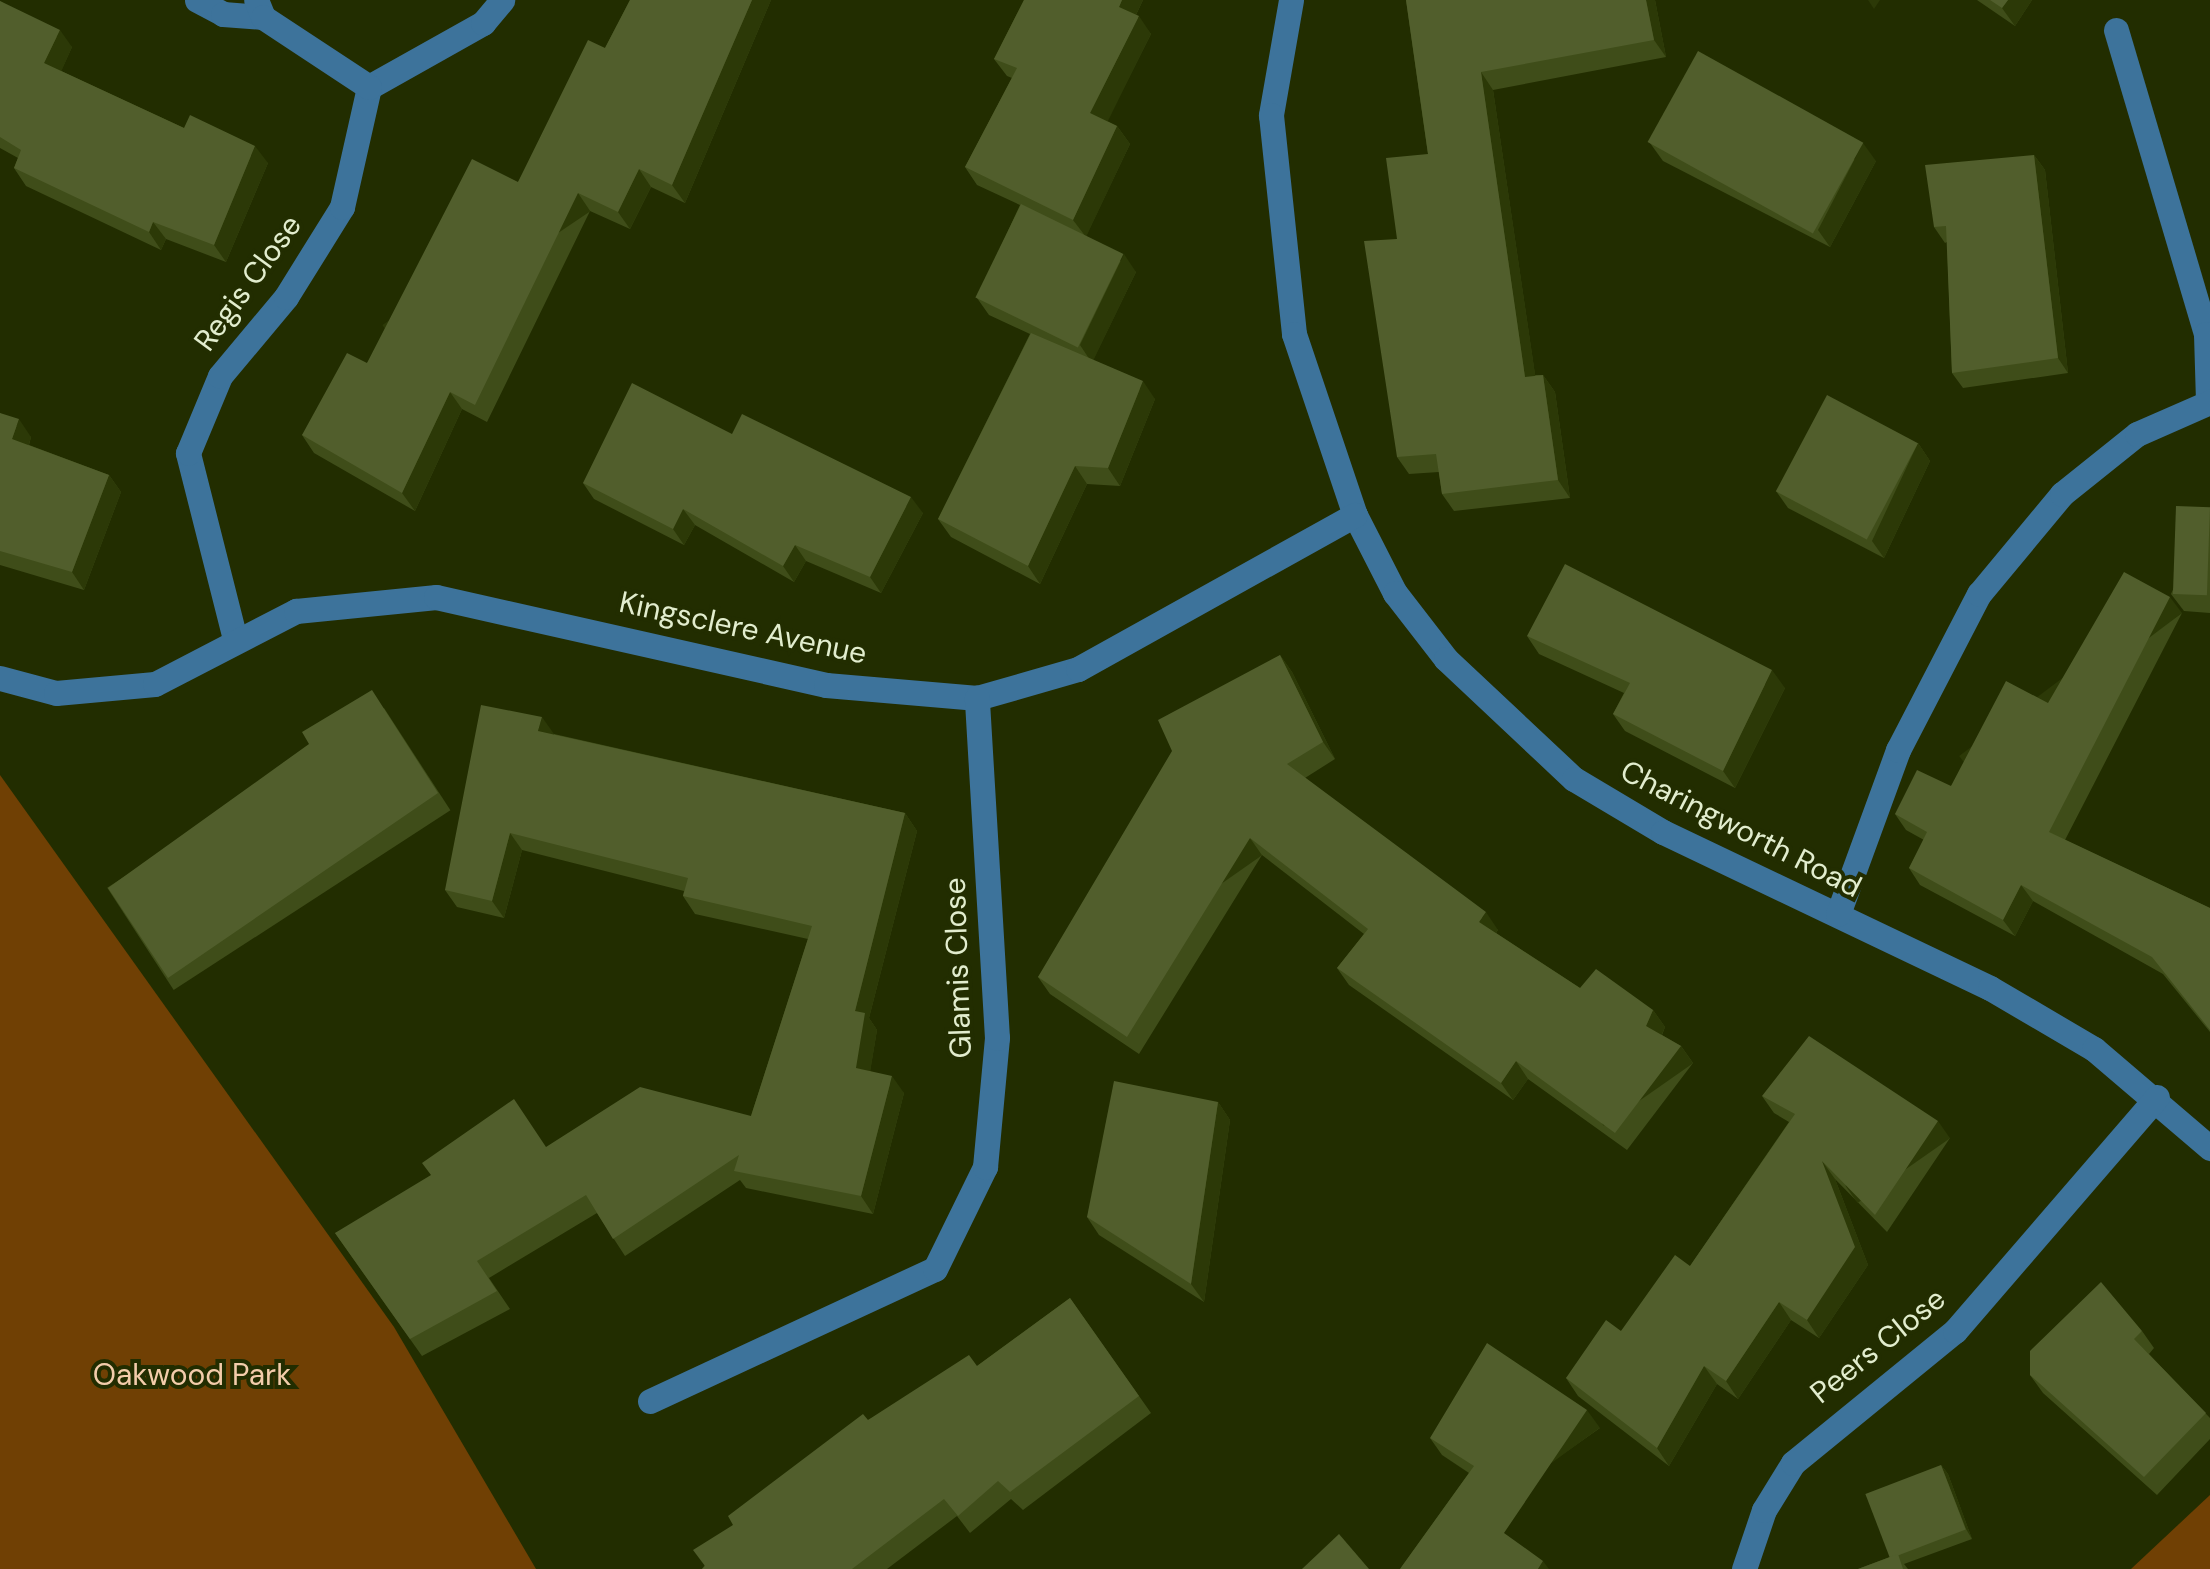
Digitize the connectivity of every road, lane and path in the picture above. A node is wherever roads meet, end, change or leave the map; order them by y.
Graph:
1 (197, 0) edge
2 (502, 0) edge
3 (1291, 0) edge
4 (260, 8) edge
5 (2116, 30) dead end
6 (369, 87) junction
7 (2209, 402) edge
8 (1354, 515) junction
9 (235, 639) junction
10 (0, 678) edge
11 (977, 698) junction
12 (1838, 914) junction
13 (2156, 1098) junction
14 (2210, 1148) edge
15 (650, 1401) dead end
16 (1744, 1569) edge

1 - 4 street
2 - 6 street
3 - 8 street, Charingworth Road
4 - 6 street
5 - 7 street
6 - 9 street, Regis Close
7 - 12 street
8 - 11 street, Kingsclere Avenue
8 - 12 street, Charingworth Road
9 - 10 street, Kingsclere Avenue
9 - 11 street, Kingsclere Avenue
11 - 15 street, Glamis Close
12 - 13 street, Charingworth Road
13 - 14 street, Charingworth Road
13 - 16 street, Peers Close

